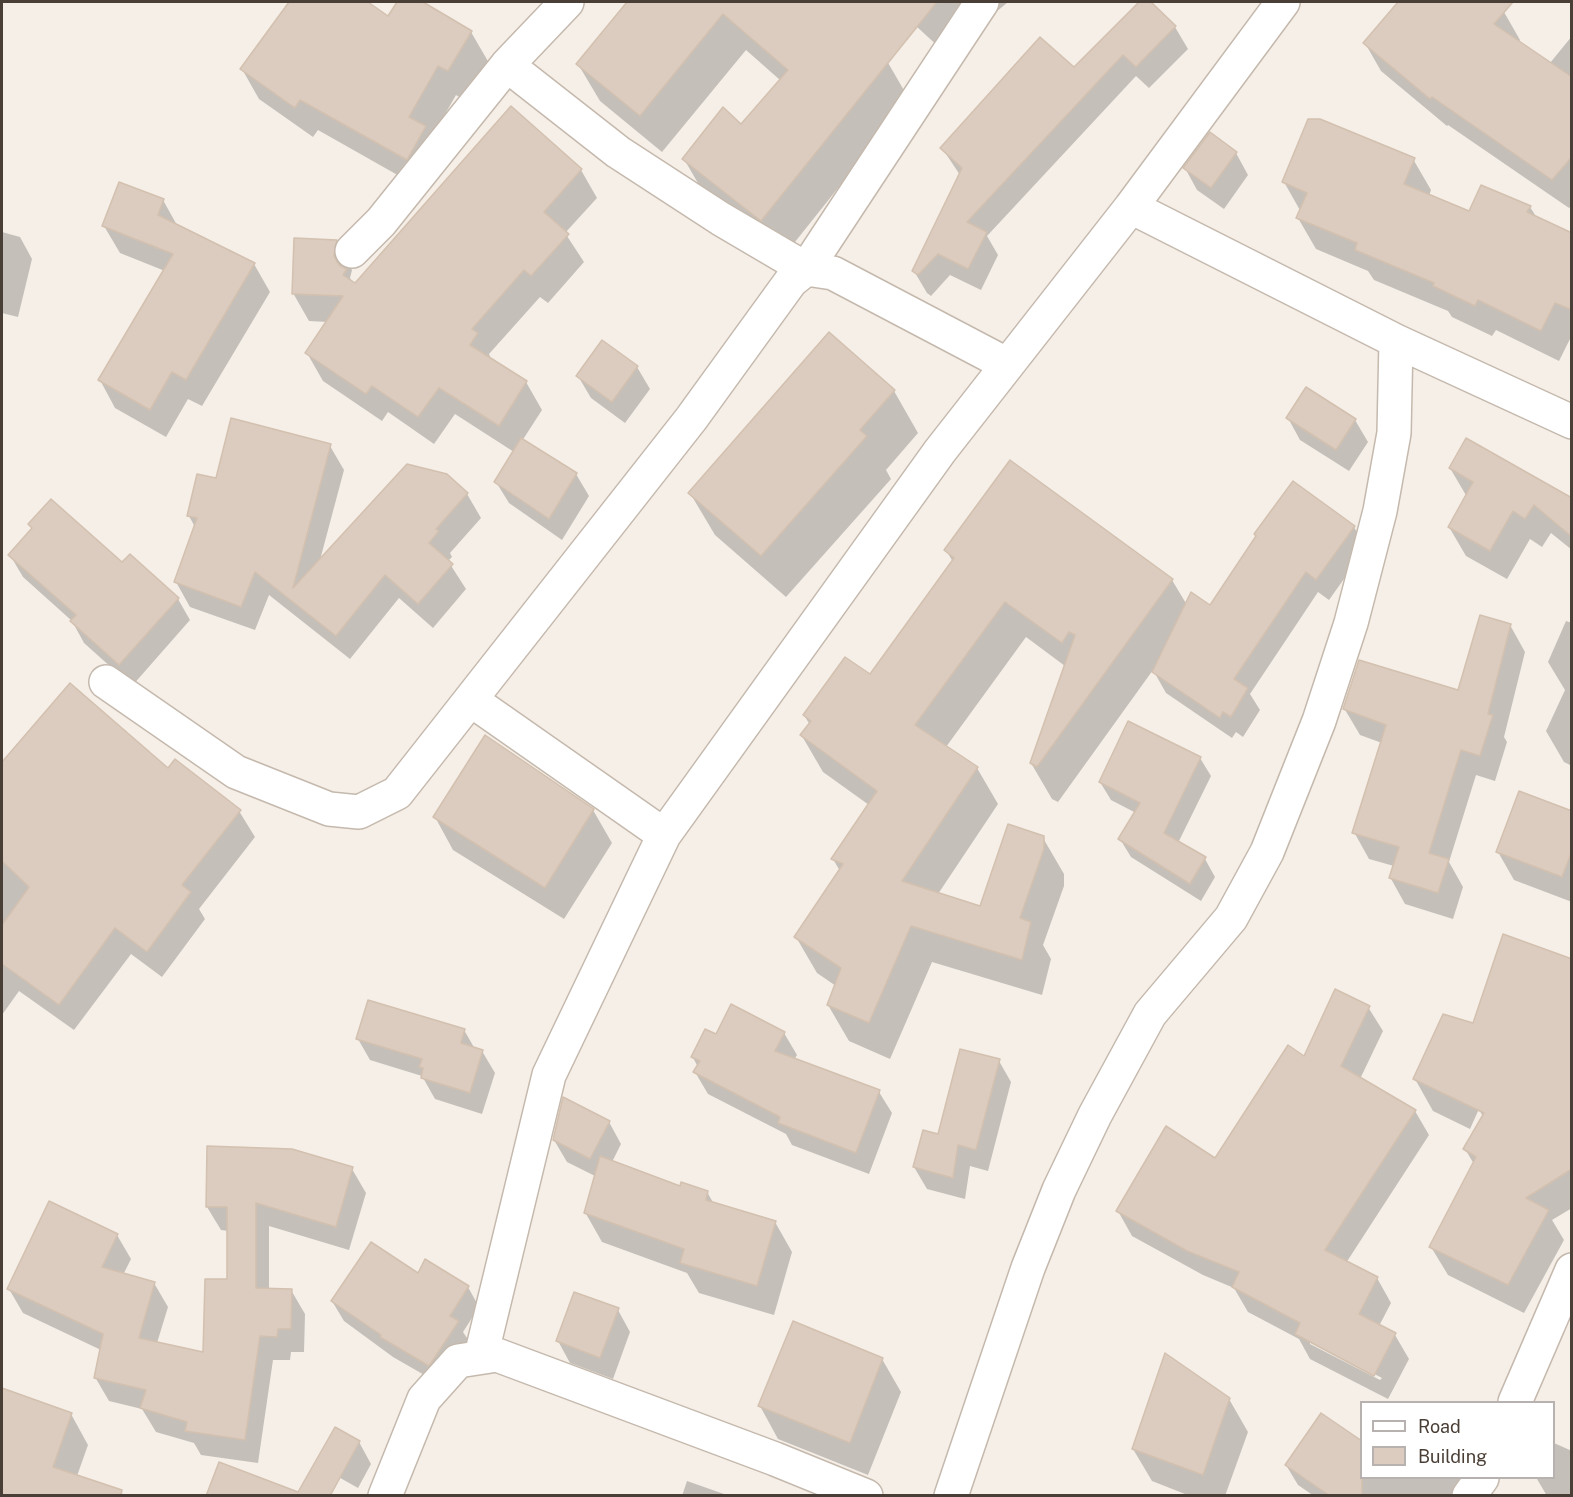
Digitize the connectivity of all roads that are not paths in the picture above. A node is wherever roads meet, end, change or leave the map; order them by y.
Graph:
1 (567, 2) edge
2 (982, 2) edge
3 (1283, 2) edge
4 (507, 65) junction
5 (1131, 207) junction
6 (352, 251) dead end
7 (806, 269) junction
8 (1396, 341) junction
9 (1006, 364) junction
10 (1572, 422) edge
11 (106, 682) dead end
12 (471, 700) junction
13 (664, 835) junction
14 (1572, 1270) edge
15 (497, 1355) junction
16 (1515, 1401) edge
17 (1481, 1479) edge
18 (385, 1496) edge
19 (866, 1496) edge
20 (951, 1496) edge
21 (1469, 1496) edge

1 - 4 street
2 - 7 street
3 - 5 street
4 - 6 street
4 - 7 street
5 - 8 street
5 - 9 street
7 - 9 street
7 - 12 street
8 - 10 street
8 - 20 street
9 - 13 street
11 - 12 street
12 - 13 street
13 - 15 street
14 - 16 street
15 - 18 street
15 - 19 street
17 - 21 street

